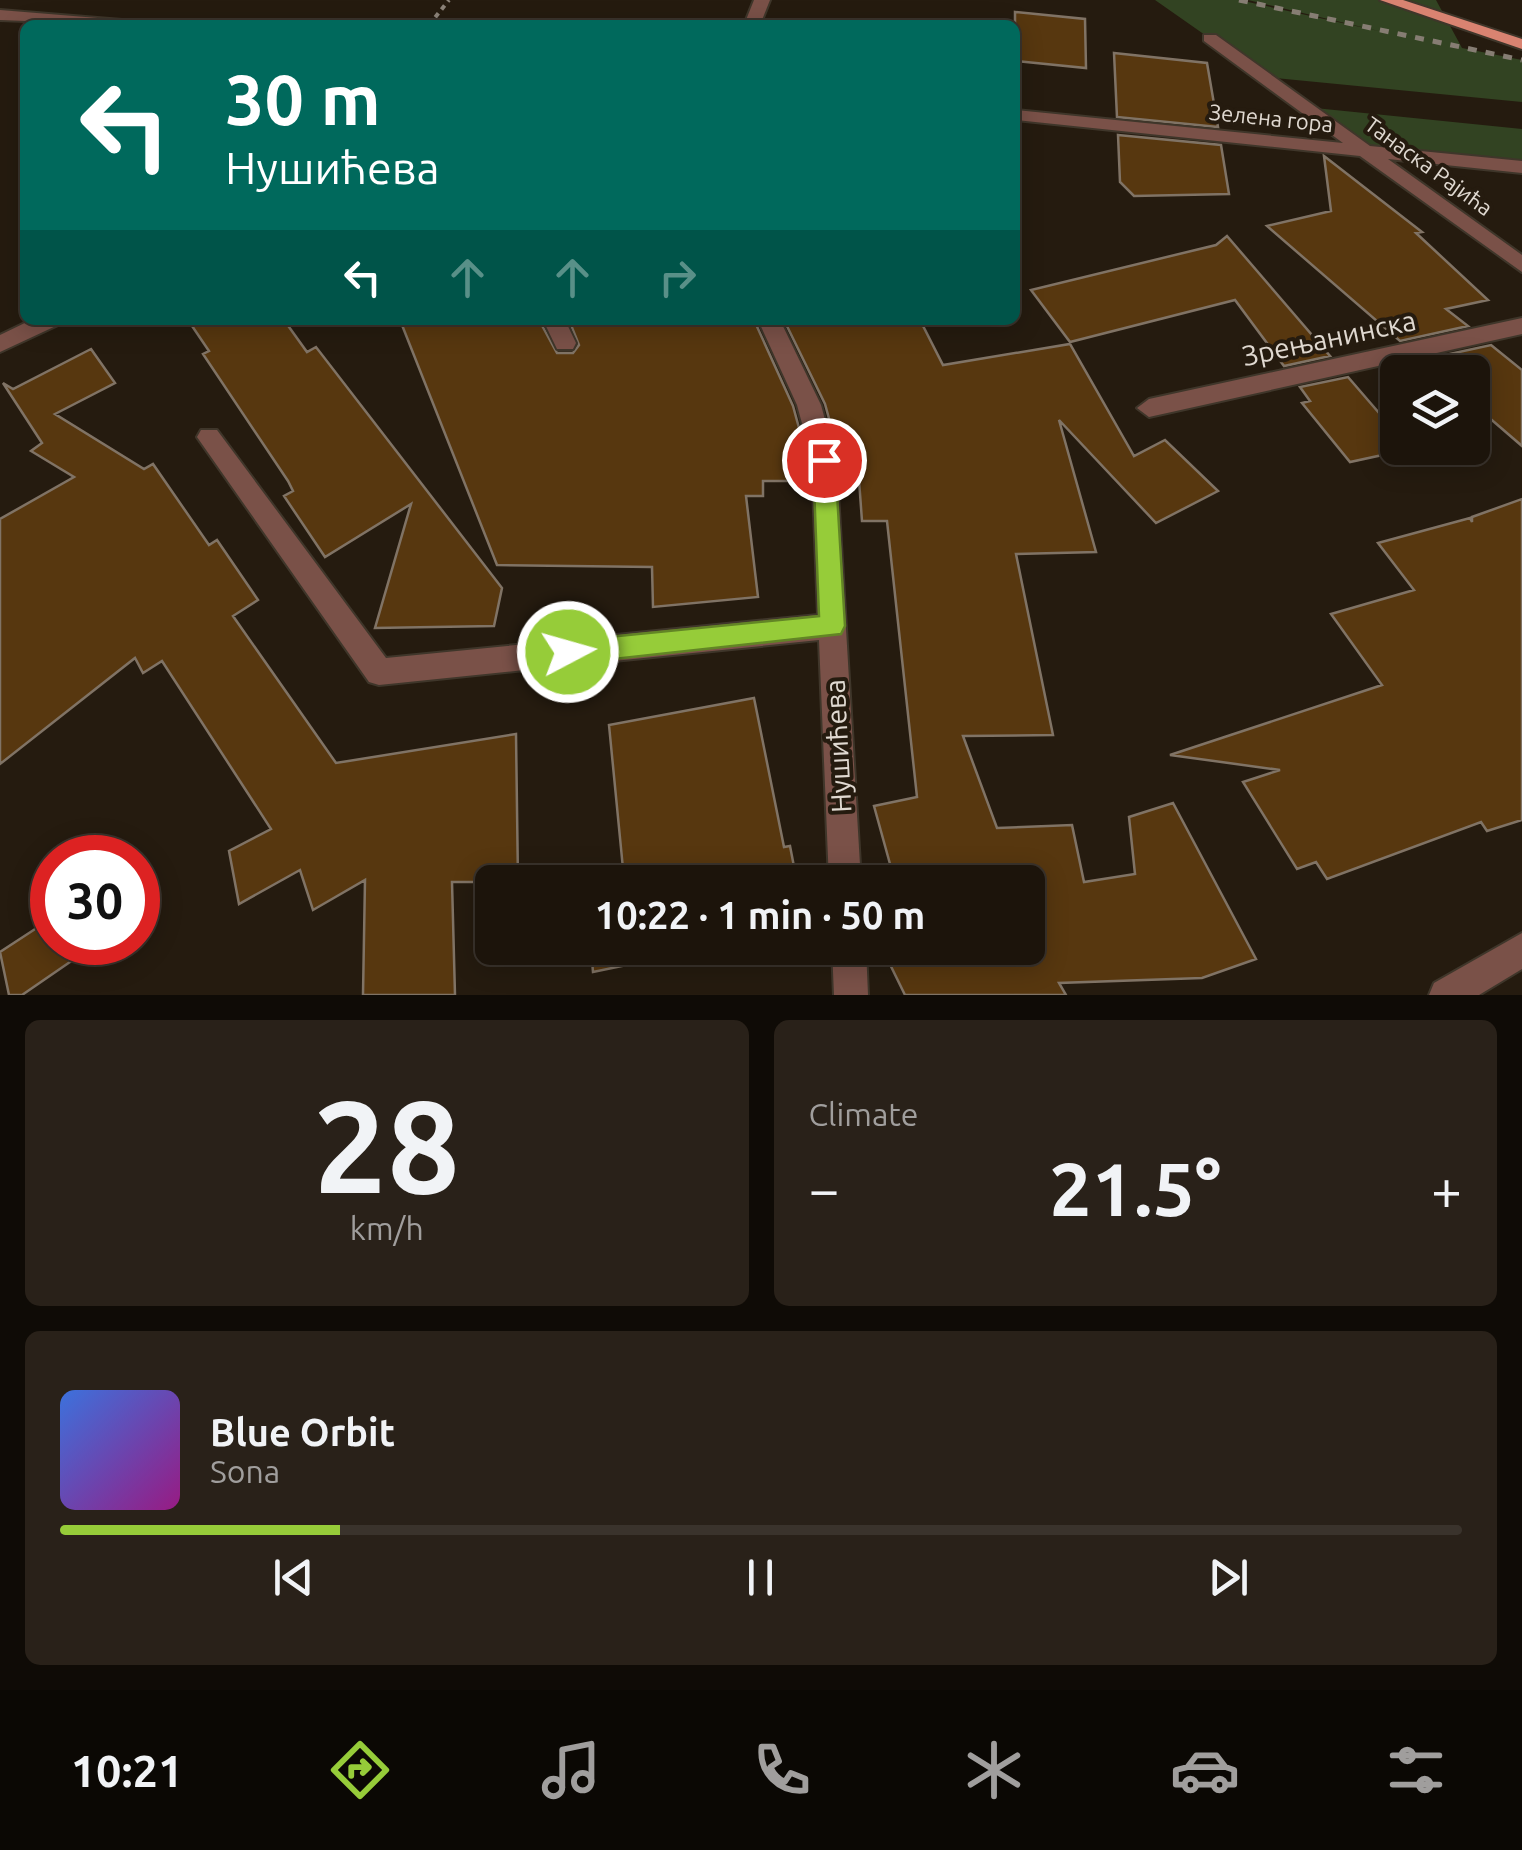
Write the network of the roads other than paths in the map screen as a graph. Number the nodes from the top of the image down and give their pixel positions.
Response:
1 (94, 0) edge
2 (1388, 0) edge
3 (0, 14) edge
4 (63, 20) edge
5 (75, 20) edge
6 (1210, 38) dead end
7 (1522, 44) edge
8 (1020, 116) edge
9 (1365, 150) junction
10 (1522, 167) edge
11 (1522, 265) edge
12 (40, 325) edge
13 (556, 325) edge
14 (771, 325) edge
15 (1522, 326) edge
16 (565, 343) dead end
17 (0, 344) edge
18 (1150, 408) dead end
19 (209, 437) dead end
20 (832, 626) junction
21 (844, 865) edge
22 (1522, 950) edge
23 (849, 965) edge
24 (851, 995) edge
25 (1446, 995) edge

1 - 5 street
2 - 7 main road
3 - 4 street
6 - 9 street, Танаска Рајића
8 - 9 street, Зелена гора
9 - 10 street, Зелена гора
9 - 11 street, Танаска Рајића
12 - 17 street
13 - 16 street
14 - 20 street, Нушићева
15 - 18 street, Зрењанинска
19 - 20 street
20 - 21 street, Нушићева
22 - 25 street
23 - 24 street

